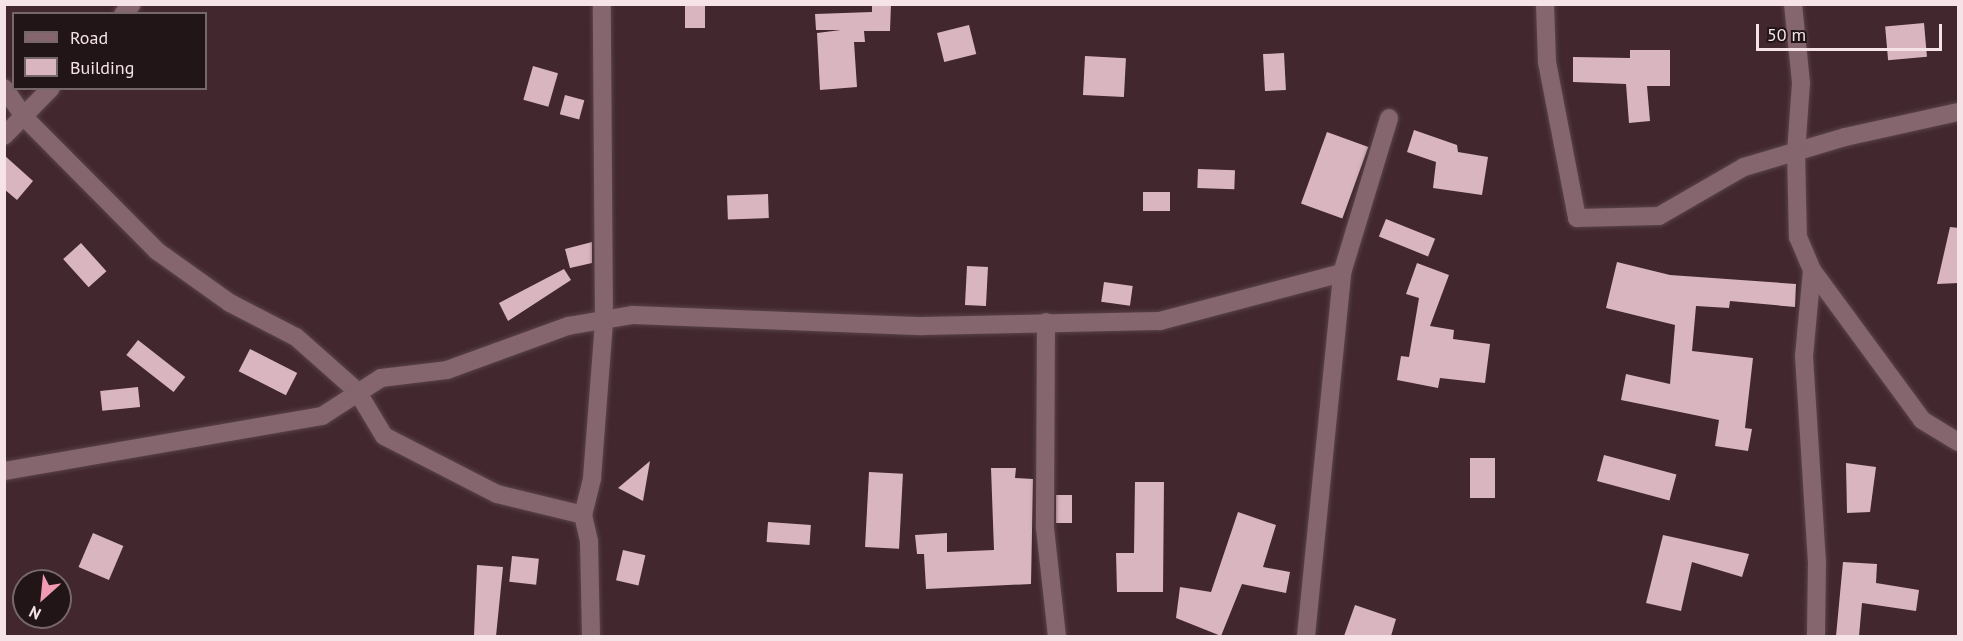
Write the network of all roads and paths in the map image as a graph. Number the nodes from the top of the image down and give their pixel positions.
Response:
1 (602, 4) edge
2 (1545, 4) edge
3 (1793, 4) edge
4 (4, 88) edge
5 (49, 90) edge
6 (1959, 112) edge
7 (24, 117) junction
8 (1389, 118) dead end
9 (4, 136) edge
10 (1796, 152) junction
11 (1812, 270) junction
12 (1342, 273) junction
13 (1046, 322) junction
14 (604, 323) junction
15 (357, 390) junction
16 (1959, 442) edge
17 (4, 471) edge
18 (583, 515) junction
19 (591, 636) edge
20 (1058, 636) edge
21 (1306, 636) edge
22 (1816, 636) edge

1 - 14 street
2 - 10 street
3 - 10 street
4 - 7 street
5 - 7 street
6 - 10 street
7 - 9 street
7 - 15 street
8 - 12 street
10 - 11 street
11 - 16 street
11 - 22 street
12 - 13 street
12 - 21 street
13 - 14 street
13 - 20 street
14 - 15 street
14 - 18 street
15 - 17 street
15 - 18 street
18 - 19 street

